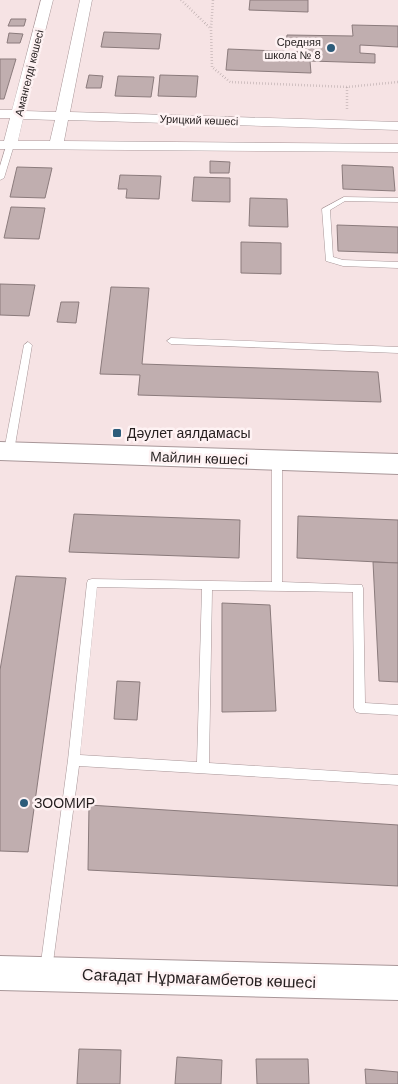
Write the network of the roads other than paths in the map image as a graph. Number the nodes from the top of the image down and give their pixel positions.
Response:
1 (47, 0) edge
2 (86, 0) edge
3 (0, 114) edge
4 (19, 115) junction
5 (61, 116) junction
6 (398, 126) edge
7 (5, 145) edge
8 (56, 146) junction
9 (398, 148) edge
10 (0, 178) edge
11 (398, 200) edge
12 (398, 264) edge
13 (171, 341) dead end
14 (28, 345) dead end
15 (398, 350) edge
16 (4, 451) edge
17 (277, 460) junction
18 (398, 464) edge
19 (207, 585) junction
20 (277, 586) junction
21 (398, 710) edge
22 (74, 760) junction
23 (203, 768) junction
24 (398, 780) edge
25 (0, 973) edge
26 (46, 974) junction
27 (398, 983) edge

1 - 4 street, Амангелді көшесі
2 - 5 street
3 - 4 street, Урицкий көшесі
4 - 5 street, Урицкий көшесі
4 - 7 street, Амангелді көшесі
5 - 6 street, Урицкий көшесі
5 - 8 street
7 - 8 street, Урицкий көшесі
7 - 10 lane
8 - 9 street, Урицкий көшесі
11 - 12 lane
13 - 15 lane
14 - 16 lane
16 - 17 main road, Майлин көшесі
17 - 18 main road, Майлин көшесі
17 - 20 lane
19 - 20 lane
19 - 22 lane
19 - 23 lane
20 - 21 lane
22 - 23 lane
22 - 26 lane
23 - 24 lane
25 - 26 main road, Сағадат Нұрмағамбетов көшесі
26 - 27 main road, Сағадат Нұрмағамбетов көшесі

